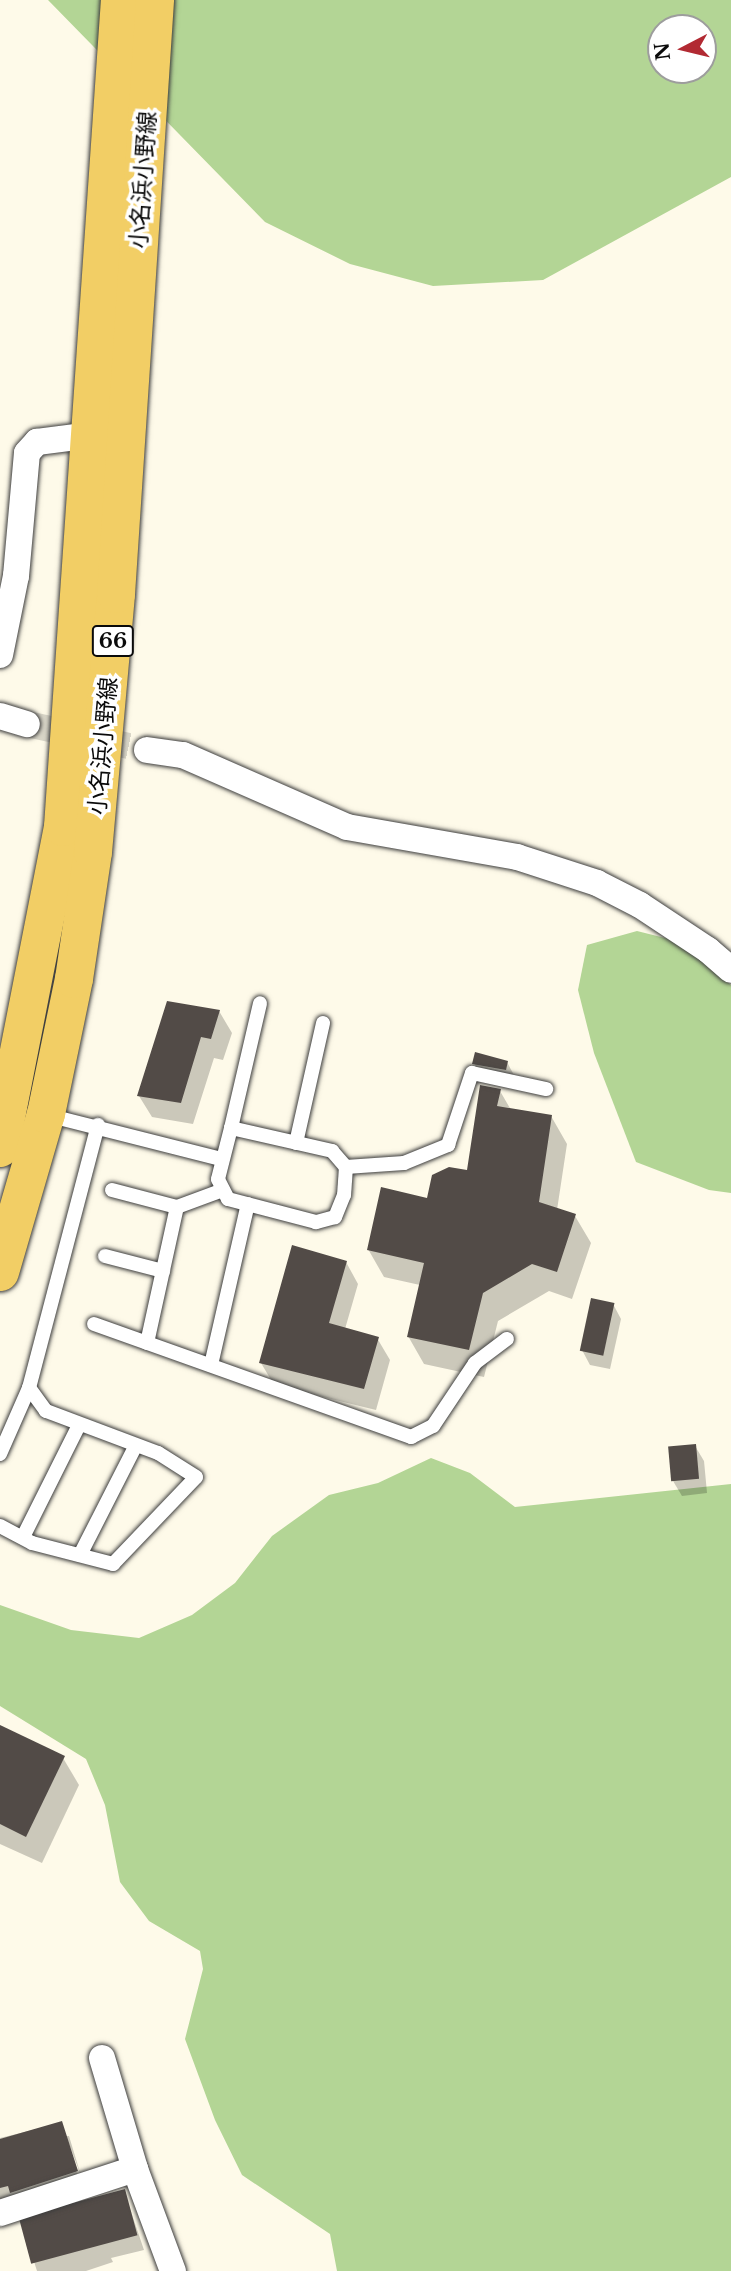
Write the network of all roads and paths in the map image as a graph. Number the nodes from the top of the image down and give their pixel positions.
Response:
1 (120, 0) edge
2 (155, 0) edge
3 (92, 435) junction
4 (0, 655) edge
5 (0, 716) edge
6 (27, 724) tunnel mouth
7 (147, 750) tunnel mouth
8 (731, 971) edge
9 (260, 1003) dead end
10 (323, 1024) dead end
11 (546, 1089) dead end
12 (29, 1110) junction
13 (99, 1125) junction
14 (231, 1128) junction
15 (296, 1143) junction
16 (0, 1148) edge
17 (221, 1160) junction
18 (346, 1167) junction
19 (112, 1190) dead end
20 (223, 1190) junction
21 (248, 1204) junction
22 (177, 1207) junction
23 (105, 1256) dead end
24 (163, 1271) junction
25 (0, 1272) edge
26 (94, 1324) dead end
27 (507, 1339) dead end
28 (147, 1343) junction
29 (211, 1365) junction
30 (29, 1388) junction
31 (79, 1425) junction
32 (136, 1445) junction
33 (0, 1454) edge
34 (0, 1526) edge
35 (23, 1537) junction
36 (80, 1555) junction
37 (102, 2058) dead end
38 (135, 2169) junction
39 (0, 2213) edge
40 (173, 2271) edge

1 - 3 main road, 小名浜小野線 / 66
2 - 12 main road, 小名浜小野線 / 66
3 - 4 street
3 - 12 main road, 小名浜小野線 / 66
5 - 6 street
7 - 8 street
9 - 14 lane
10 - 15 lane
11 - 18 lane
12 - 13 lane
12 - 16 main road, 小名浜小野線 / 66
12 - 25 main road, 小名浜小野線 / 66
13 - 17 lane
13 - 30 lane
14 - 15 lane
14 - 17 lane
15 - 18 lane
17 - 20 lane
18 - 21 lane
19 - 22 lane
20 - 21 lane
20 - 22 lane
21 - 29 lane
22 - 24 lane
23 - 24 lane
24 - 28 lane
26 - 28 lane
27 - 29 lane
28 - 29 lane
30 - 31 lane
30 - 33 lane
31 - 32 lane
31 - 35 lane
32 - 36 lane
32 - 36 lane
34 - 35 lane
35 - 36 lane
37 - 38 street
38 - 39 street
38 - 40 street

